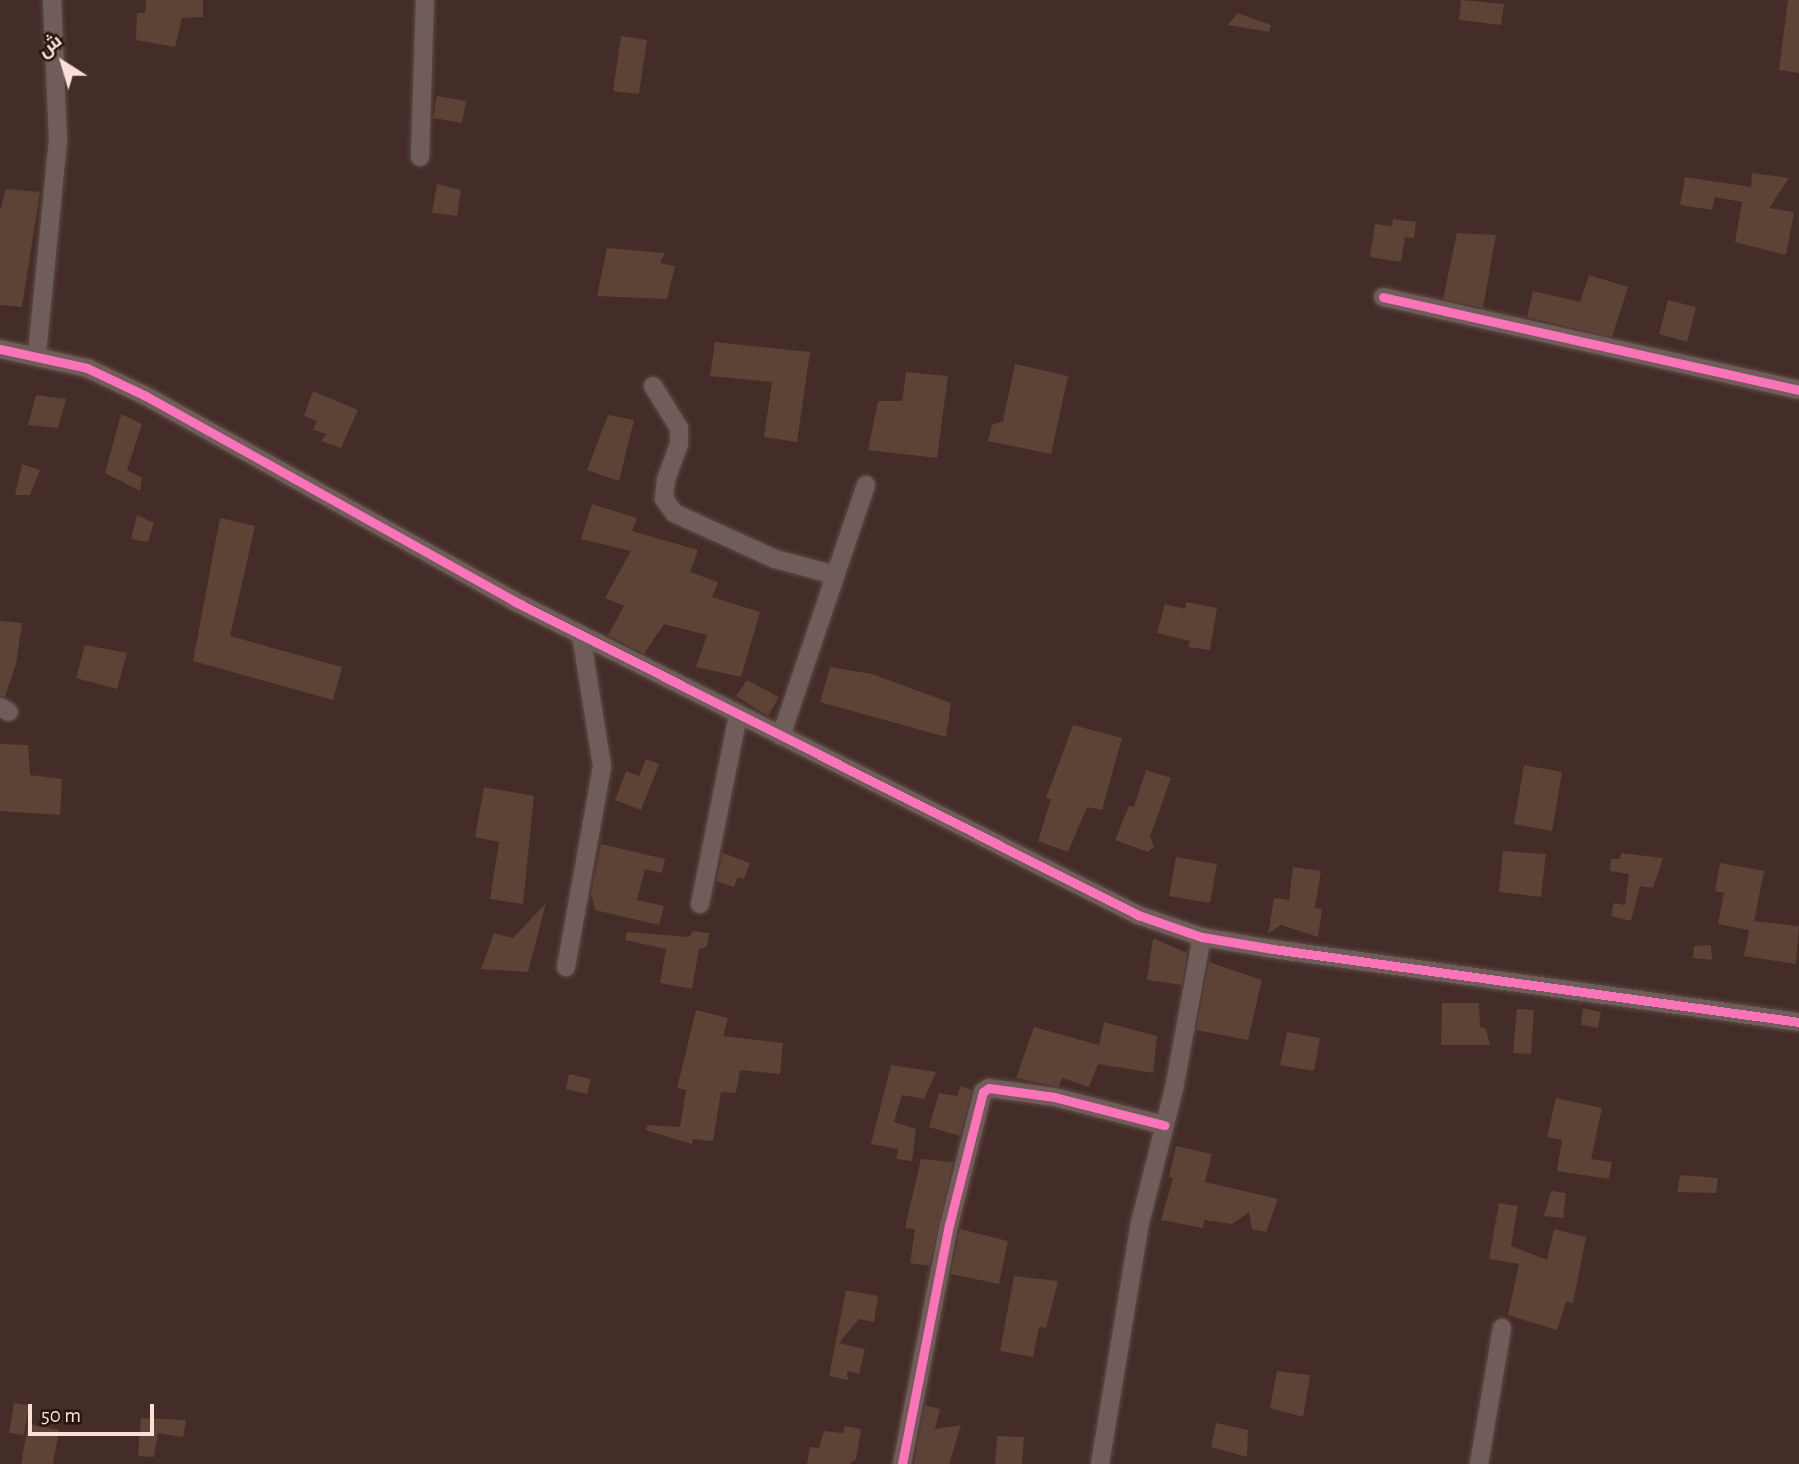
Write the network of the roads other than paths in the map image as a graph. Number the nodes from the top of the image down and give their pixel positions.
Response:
1 (52, 0) edge
2 (425, 0) edge
3 (420, 156) dead end
4 (1383, 297) dead end
5 (0, 349) edge
6 (37, 354) junction
7 (653, 386) dead end
8 (1799, 390) edge
9 (866, 485) dead end
10 (835, 575) junction
11 (582, 635) junction
12 (738, 715) junction
13 (781, 736) junction
14 (700, 904) dead end
15 (1202, 937) junction
16 (566, 967) dead end
17 (1799, 1022) edge
18 (1164, 1125) junction
19 (1502, 1328) dead end
20 (902, 1464) edge
21 (1100, 1464) edge
22 (1479, 1464) edge

1 - 6 street
2 - 3 street
4 - 8 street
5 - 6 street
6 - 11 street
7 - 10 street
9 - 10 street
10 - 13 street
11 - 12 street
11 - 16 street
12 - 13 street
12 - 14 street
13 - 15 street
15 - 17 street
15 - 18 street
18 - 20 street
18 - 21 street
19 - 22 street

